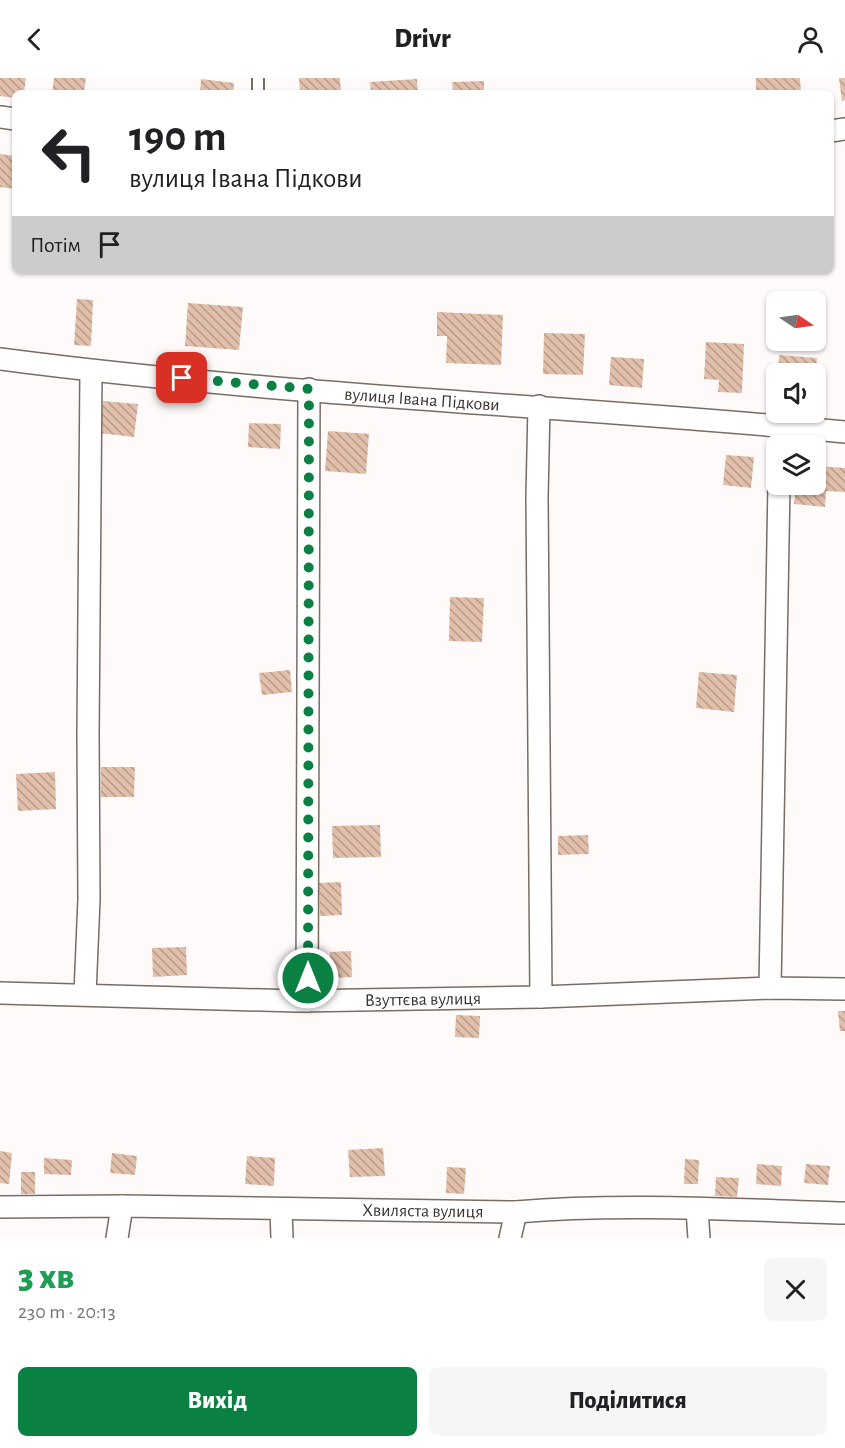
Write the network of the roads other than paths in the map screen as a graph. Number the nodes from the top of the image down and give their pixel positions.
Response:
1 (0, 359) edge
2 (91, 371) junction
3 (309, 389) junction
4 (539, 406) junction
5 (845, 432) edge
6 (774, 435) edge
7 (798, 435) edge
8 (779, 495) edge
9 (770, 988) junction
10 (845, 989) edge
11 (0, 993) edge
12 (85, 994) junction
13 (541, 997) junction
14 (307, 1001) junction
15 (122, 1206) junction
16 (0, 1208) edge
17 (280, 1209) junction
18 (697, 1209) junction
19 (516, 1212) junction
20 (845, 1213) edge
21 (117, 1238) edge
22 (282, 1238) edge
23 (510, 1238) edge
24 (699, 1238) edge

1 - 2 street, вулиця Івана Підкови
2 - 3 street, вулиця Івана Підкови
2 - 12 street
3 - 4 street, вулиця Івана Підкови
3 - 14 street
4 - 6 street, вулиця Івана Підкови
4 - 13 street
5 - 7 street, вулиця Івана Підкови
8 - 9 street
9 - 10 street, Взуттєва вулиця
9 - 13 street, Взуттєва вулиця
11 - 12 street, Взуттєва вулиця
12 - 14 street, Взуттєва вулиця
13 - 14 street, Взуттєва вулиця
15 - 16 street, Хвиляста вулиця
15 - 17 street, Хвиляста вулиця
15 - 21 street
17 - 19 street, Хвиляста вулиця
17 - 22 street
18 - 19 street, Хвиляста вулиця
18 - 20 street, Хвиляста вулиця
18 - 24 street
19 - 23 street

